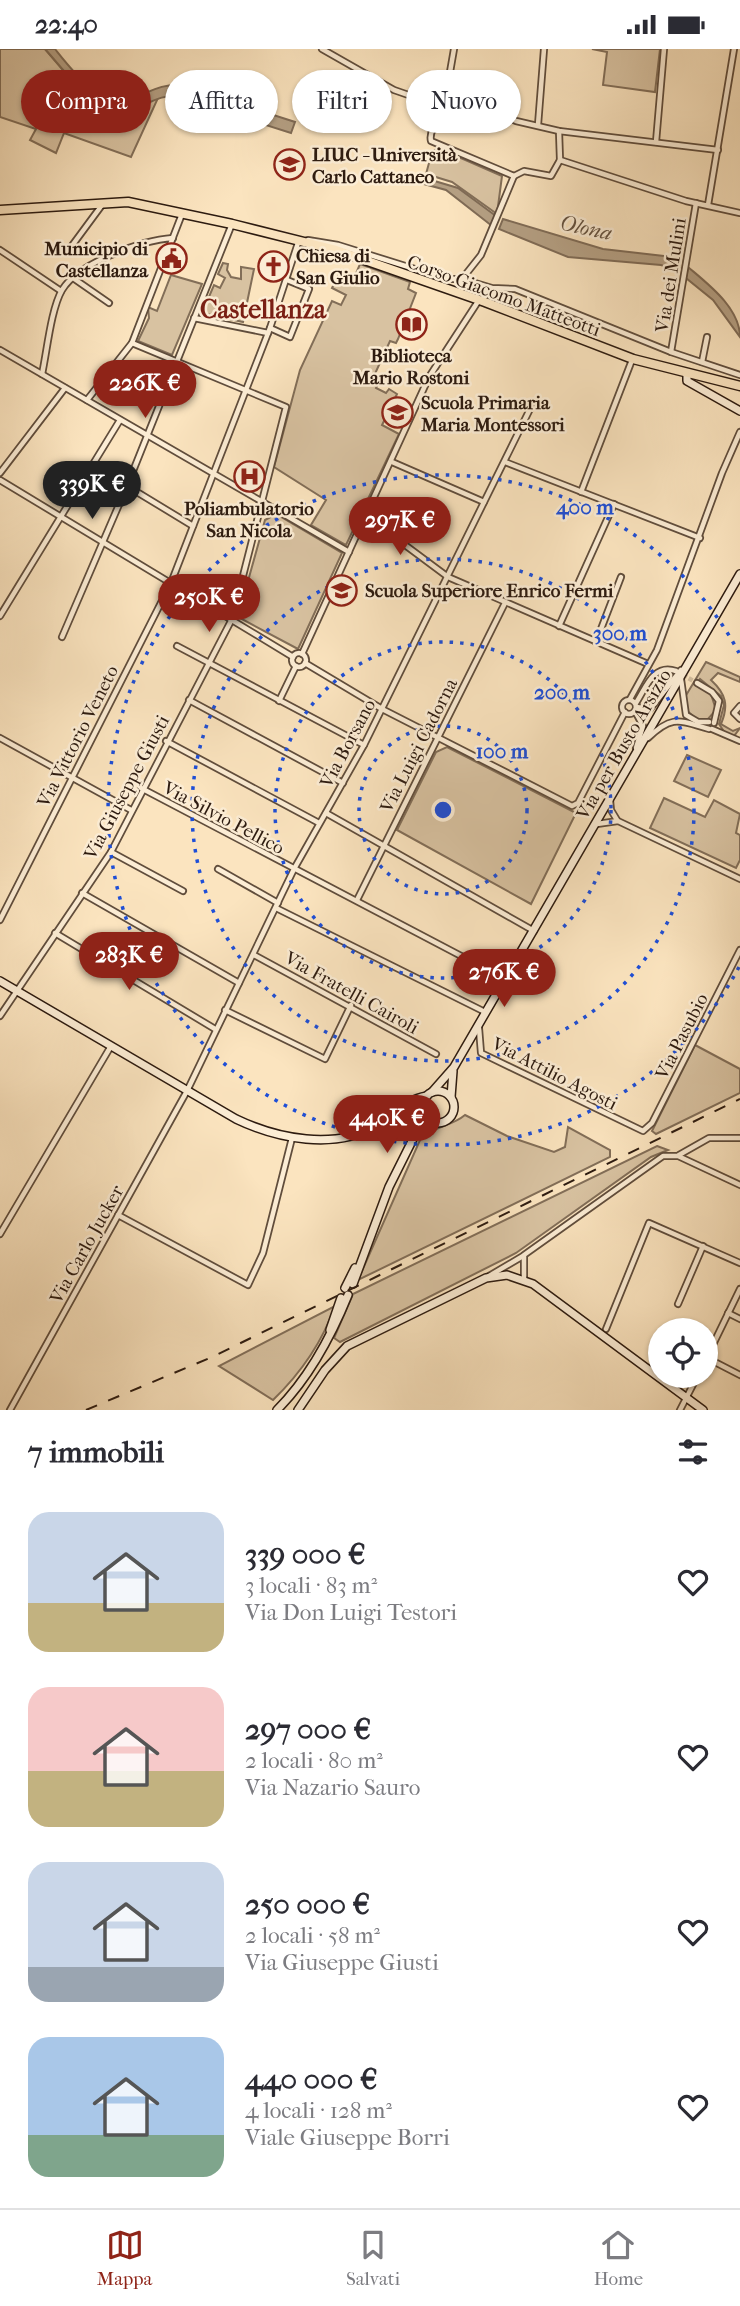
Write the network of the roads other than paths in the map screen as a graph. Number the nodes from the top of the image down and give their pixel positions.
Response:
1 (325, 49) edge
2 (454, 49) edge
3 (544, 49) edge
4 (664, 49) edge
5 (734, 49) edge
6 (450, 70) edge
7 (406, 93) edge
8 (521, 122) edge
9 (538, 125) junction
10 (559, 131) junction
11 (431, 133) edge
12 (656, 142) junction
13 (718, 150) junction
14 (561, 160) junction
15 (514, 176) junction
16 (105, 202) junction
17 (696, 203) junction
18 (708, 205) junction
19 (0, 209) edge
20 (182, 213) junction
21 (740, 213) edge
22 (232, 224) junction
23 (173, 238) junction
24 (298, 240) junction
25 (72, 247) dead end
26 (0, 250) edge
27 (336, 250) junction
28 (354, 250) junction
29 (73, 278) junction
30 (462, 279) junction
31 (287, 280) junction
32 (61, 291) junction
33 (479, 300) junction
34 (109, 303) dead end
35 (194, 318) junction
36 (269, 331) junction
37 (707, 337) dead end
38 (132, 343) junction
39 (0, 350) edge
40 (671, 352) junction
41 (633, 359) junction
42 (178, 361) junction
43 (702, 362) junction
44 (42, 374) junction
45 (687, 375) junction
46 (740, 375) edge
47 (740, 386) edge
48 (65, 388) junction
49 (246, 389) junction
50 (87, 400) junction
51 (531, 407) dead end
52 (740, 411) edge
53 (120, 420) junction
54 (740, 432) edge
55 (147, 436) junction
56 (392, 462) junction
57 (505, 462) junction
58 (213, 472) junction
59 (0, 473) edge
60 (0, 480) edge
61 (127, 486) junction
62 (581, 492) junction
63 (264, 501) junction
64 (484, 502) junction
65 (614, 504) junction
66 (366, 516) junction
67 (60, 517) junction
68 (193, 526) junction
69 (700, 538) junction
70 (103, 541) junction
71 (349, 552) junction
72 (740, 574) edge
73 (448, 577) junction
74 (621, 577) dead end
75 (171, 583) junction
76 (505, 603) junction
77 (0, 616) edge
78 (232, 619) junction
79 (559, 626) junction
80 (62, 637) dead end
81 (596, 642) junction
82 (177, 646) dead end
83 (302, 654) junction
84 (692, 656) junction
85 (293, 657) junction
86 (305, 663) junction
87 (209, 664) junction
88 (648, 664) junction
89 (296, 666) junction
90 (678, 675) junction
91 (697, 683) tunnel mouth
92 (630, 699) junction
93 (189, 700) junction
94 (279, 701) junction
95 (740, 706) edge
96 (636, 707) junction
97 (382, 709) junction
98 (625, 712) junction
99 (740, 719) edge
100 (712, 725) junction
101 (438, 737) junction
102 (0, 739) edge
103 (166, 741) junction
104 (740, 741) edge
105 (364, 745) junction
106 (640, 746) junction
107 (628, 768) junction
108 (71, 777) junction
109 (343, 783) junction
110 (141, 788) junction
111 (610, 799) junction
112 (131, 810) junction
113 (326, 813) junction
114 (618, 821) junction
115 (320, 824) junction
116 (594, 825) junction
117 (384, 844) junction
118 (111, 852) junction
119 (218, 869) dead end
120 (294, 869) junction
121 (740, 879) edge
122 (183, 891) dead end
123 (82, 893) junction
124 (357, 901) junction
125 (277, 906) junction
126 (0, 920) edge
127 (534, 931) junction
128 (55, 933) junction
129 (740, 950) edge
130 (254, 955) junction
131 (506, 979) junction
132 (0, 981) edge
133 (239, 983) junction
134 (17, 992) junction
135 (351, 1005) junction
136 (225, 1010) junction
137 (486, 1013) junction
138 (0, 1016) edge
139 (479, 1024) junction
140 (215, 1029) junction
141 (111, 1046) junction
142 (436, 1054) dead end
143 (454, 1067) junction
144 (187, 1091) junction
145 (429, 1094) junction
146 (451, 1098) junction
147 (404, 1103) junction
148 (423, 1111) junction
149 (433, 1122) junction
150 (643, 1131) joint
151 (414, 1137) junction
152 (740, 1137) edge
153 (292, 1138) junction
154 (678, 1156) junction
155 (740, 1185) edge
156 (118, 1215) junction
157 (0, 1234) edge
158 (703, 1246) junction
159 (524, 1255) junction
160 (740, 1262) edge
161 (486, 1278) junction
162 (524, 1280) junction
163 (740, 1289) edge
164 (678, 1304) dead end
165 (728, 1313) junction
166 (740, 1319) edge
167 (606, 1329) dead end
168 (718, 1334) edge
169 (718, 1365) edge
170 (740, 1375) edge
171 (692, 1388) edge
172 (686, 1399) junction
173 (10, 1410) edge
174 (277, 1410) edge
175 (298, 1410) edge
176 (680, 1410) edge
177 (703, 1410) edge

1 - 7 street
2 - 6 street
3 - 9 street
4 - 12 street
5 - 13 street
8 - 9 street
9 - 10 street
10 - 12 street
10 - 14 street
11 - 15 street
12 - 13 street
13 - 18 street
14 - 15 street
14 - 17 street
15 - 30 street
16 - 19 main road, Corso Giacomo Matteotti
16 - 20 main road, Corso Giacomo Matteotti
16 - 25 street
17 - 18 street
17 - 40 street, Via dei Mulini
18 - 21 street
20 - 22 main road, Corso Giacomo Matteotti
20 - 23 street
22 - 24 main road, Corso Giacomo Matteotti
22 - 35 street
23 - 29 street
23 - 38 street
24 - 27 main road, Corso Giacomo Matteotti
24 - 28 street
24 - 31 street, Via Vittorio Veneto
26 - 32 street
27 - 28 street
27 - 33 main road, Corso Giacomo Matteotti
28 - 30 street
29 - 32 street
29 - 34 street
30 - 40 street
31 - 36 street, Via Vittorio Veneto
31 - 36 street
32 - 44 street
33 - 41 main road, Corso Giacomo Matteotti
33 - 56 street
35 - 36 street
35 - 42 street
36 - 49 street, Via Vittorio Veneto
37 - 43 street
38 - 42 street
38 - 50 street
39 - 44 street
40 - 43 street
41 - 45 main road, Corso Giacomo Matteotti
41 - 62 street
42 - 49 street
42 - 55 street
43 - 46 street
44 - 48 street
45 - 47 main road, Corso Giacomo Matteotti
45 - 52 main road
48 - 50 street
48 - 59 street
49 - 58 street, Via Vittorio Veneto
49 - 63 street, Via Giuseppe Giusti
50 - 53 street
51 - 57 street, Via Borsano
53 - 55 street
53 - 67 street
54 - 69 street
55 - 58 street
55 - 61 street
56 - 64 street
56 - 66 street
57 - 62 street
57 - 64 street, Via Borsano
58 - 63 street
58 - 68 street, Via Vittorio Veneto
60 - 67 street
61 - 68 street
61 - 70 street
62 - 65 street
63 - 71 street
63 - 78 street, Via Giuseppe Giusti
64 - 73 street, Via Borsano
65 - 69 street
65 - 79 street
66 - 71 street
66 - 73 street
67 - 70 street
67 - 77 street
68 - 75 street, Via Vittorio Veneto
69 - 88 street
70 - 75 street
70 - 80 street
71 - 83 street
72 - 84 main road, Via per Busto Arsizio
73 - 76 street
73 - 97 street, Via Borsano
74 - 81 street
75 - 78 street
75 - 108 street, Via Vittorio Veneto
76 - 79 street
76 - 101 street, Via Luigi Cadorna
78 - 85 street
78 - 87 street, Via Giuseppe Giusti
79 - 81 street
81 - 88 street
82 - 87 street
83 - 85 street
83 - 86 street
84 - 90 main road, Via per Busto Arsizio
84 - 96 street
85 - 89 street
86 - 89 street
86 - 97 street
87 - 93 street, Via Giuseppe Giusti
87 - 94 street
88 - 92 street
89 - 94 street
90 - 96 street
90 - 100 street
90 - 106 main road, Via per Busto Arsizio
91 - 100 street
92 - 96 street
92 - 98 street
93 - 103 street, Via Giuseppe Giusti
93 - 109 street
94 - 105 street
95 - 99 street
96 - 98 street
96 - 107 street
97 - 101 street
97 - 105 street, Via Borsano
98 - 101 street
100 - 104 street
100 - 106 street
101 - 117 street, Via Luigi Cadorna
102 - 108 street
103 - 110 street, Via Giuseppe Giusti
103 - 115 street
105 - 109 street, Via Borsano
106 - 107 main road, Via per Busto Arsizio
107 - 111 main road, Via per Busto Arsizio
108 - 112 street
108 - 126 street, Via Vittorio Veneto
109 - 113 street, Via Borsano
110 - 112 street, Via Giuseppe Giusti
110 - 120 street, Via Silvio Pellico
111 - 114 street
111 - 116 main road, Via per Busto Arsizio
112 - 118 street, Via Giuseppe Giusti
113 - 115 street, Via Borsano
113 - 117 street
114 - 116 street
114 - 121 street
115 - 120 street, Via Borsano
116 - 127 main road, Via per Busto Arsizio
117 - 124 street, Via Luigi Cadorna
117 - 127 street
118 - 122 street
118 - 123 street, Via Giuseppe Giusti
119 - 125 street
120 - 124 street, Via Silvio Pellico
120 - 125 street, Via Borsano
123 - 128 street, Via Giuseppe Giusti
123 - 133 street
124 - 131 street, Via Silvio Pellico
125 - 130 street, Via Borsano
125 - 137 street
127 - 131 main road, Via per Busto Arsizio
128 - 134 street, Via Giuseppe Giusti
128 - 140 street
129 - 150 street, Via Pasubio
130 - 133 street, Via Borsano
130 - 135 street, Via Fratelli Cairoli
131 - 137 main road, Via per Busto Arsizio
132 - 134 main road
133 - 136 street, Via Borsano
134 - 138 street, Via Giuseppe Giusti
134 - 141 main road
135 - 136 street
135 - 142 street, Via Fratelli Cairoli
136 - 140 street, Via Borsano
137 - 139 main road, Via per Busto Arsizio
139 - 143 main road, Via per Busto Arsizio
139 - 150 street, Via Attilio Agosti
140 - 144 street, Via Borsano
141 - 144 main road
141 - 157 street
143 - 145 main road
143 - 146 main road
144 - 153 main road
144 - 156 street, Via Carlo Jucker
145 - 146 main road
145 - 147 main road
145 - 148 main road
146 - 149 main road
147 - 148 main road
147 - 153 main road
148 - 149 main road
148 - 151 main road
149 - 151 main road
151 - 174 main road
152 - 154 street
153 - 156 street
154 - 155 street
154 - 159 street
156 - 173 street, Via Carlo Jucker
158 - 160 street
158 - 164 street
158 - 167 street
159 - 161 street
159 - 162 street
161 - 162 main road
161 - 175 main road
162 - 172 main road
163 - 165 street
165 - 166 street
165 - 168 street
169 - 170 street
171 - 172 street
172 - 176 street
172 - 177 main road

